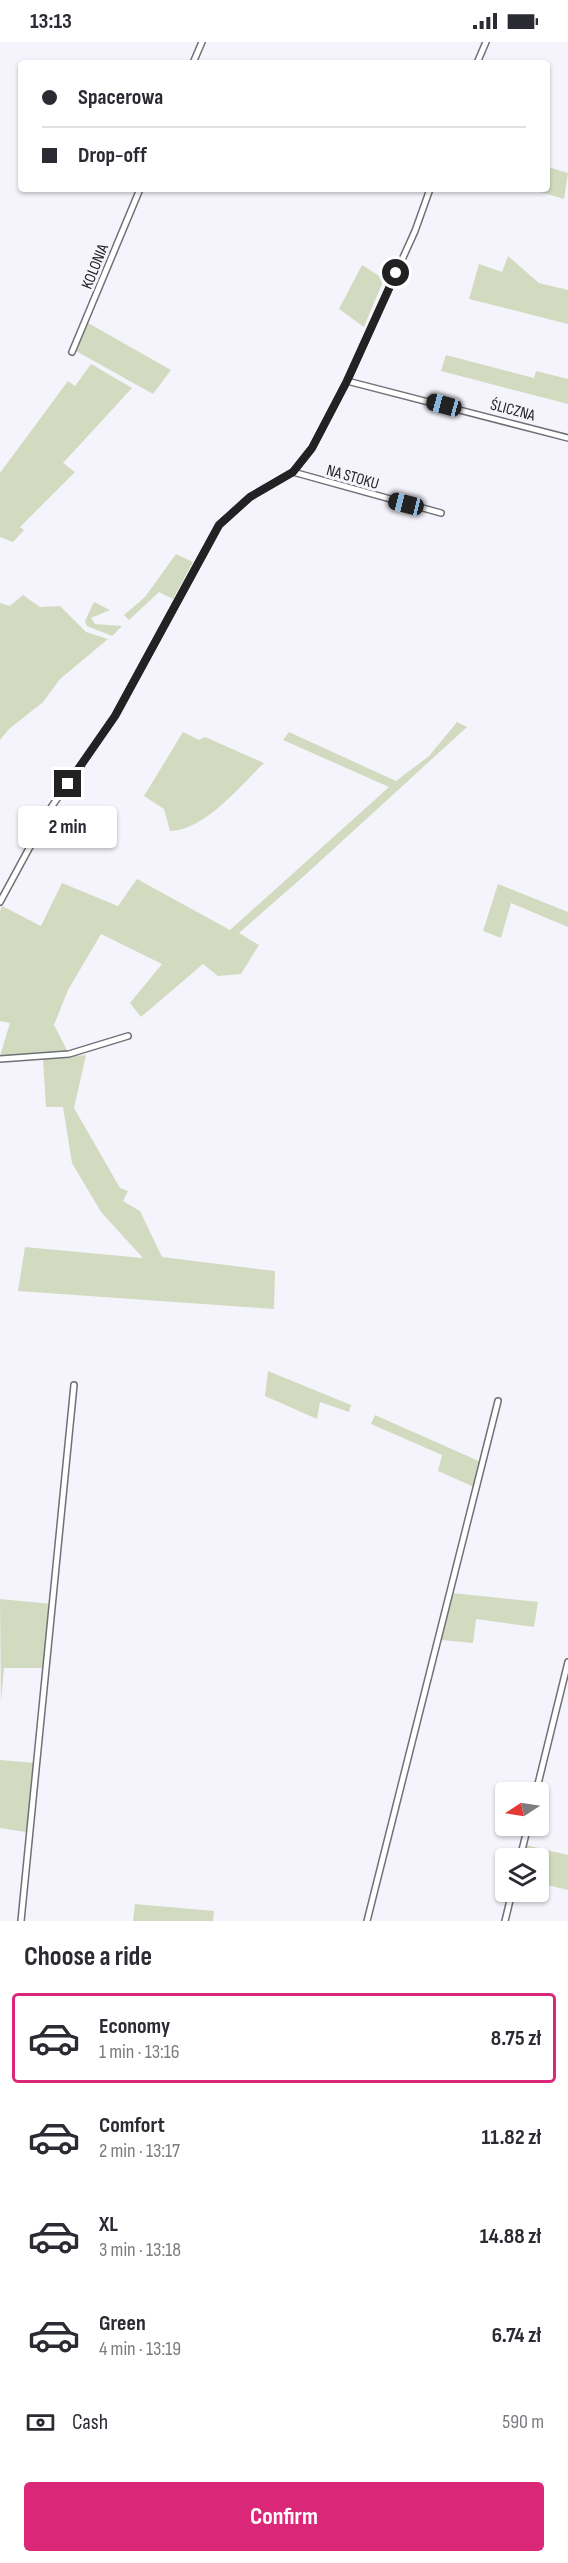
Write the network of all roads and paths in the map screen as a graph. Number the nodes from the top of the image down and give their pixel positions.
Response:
1 (202, 42) edge
2 (486, 42) edge
3 (194, 60) edge
4 (478, 60) edge
5 (139, 192) edge
6 (429, 192) edge
7 (72, 352) dead end
8 (347, 381) junction
9 (568, 438) edge
10 (293, 472) junction
11 (441, 513) dead end
12 (0, 902) edge
13 (128, 1036) dead end
14 (0, 1059) edge
15 (74, 1385) dead end
16 (498, 1401) dead end
17 (568, 1662) edge
18 (538, 1782) edge
19 (510, 1902) edge
20 (21, 1921) edge
21 (367, 1921) edge
22 (505, 1921) edge

1 - 3 street
2 - 4 street
5 - 7 street, KOLONIA
6 - 8 street
8 - 9 street, ŚLICZNA
8 - 10 street
10 - 11 street, NA STOKU
10 - 12 street
13 - 14 street
15 - 20 street
16 - 21 street
17 - 18 street
19 - 22 street

